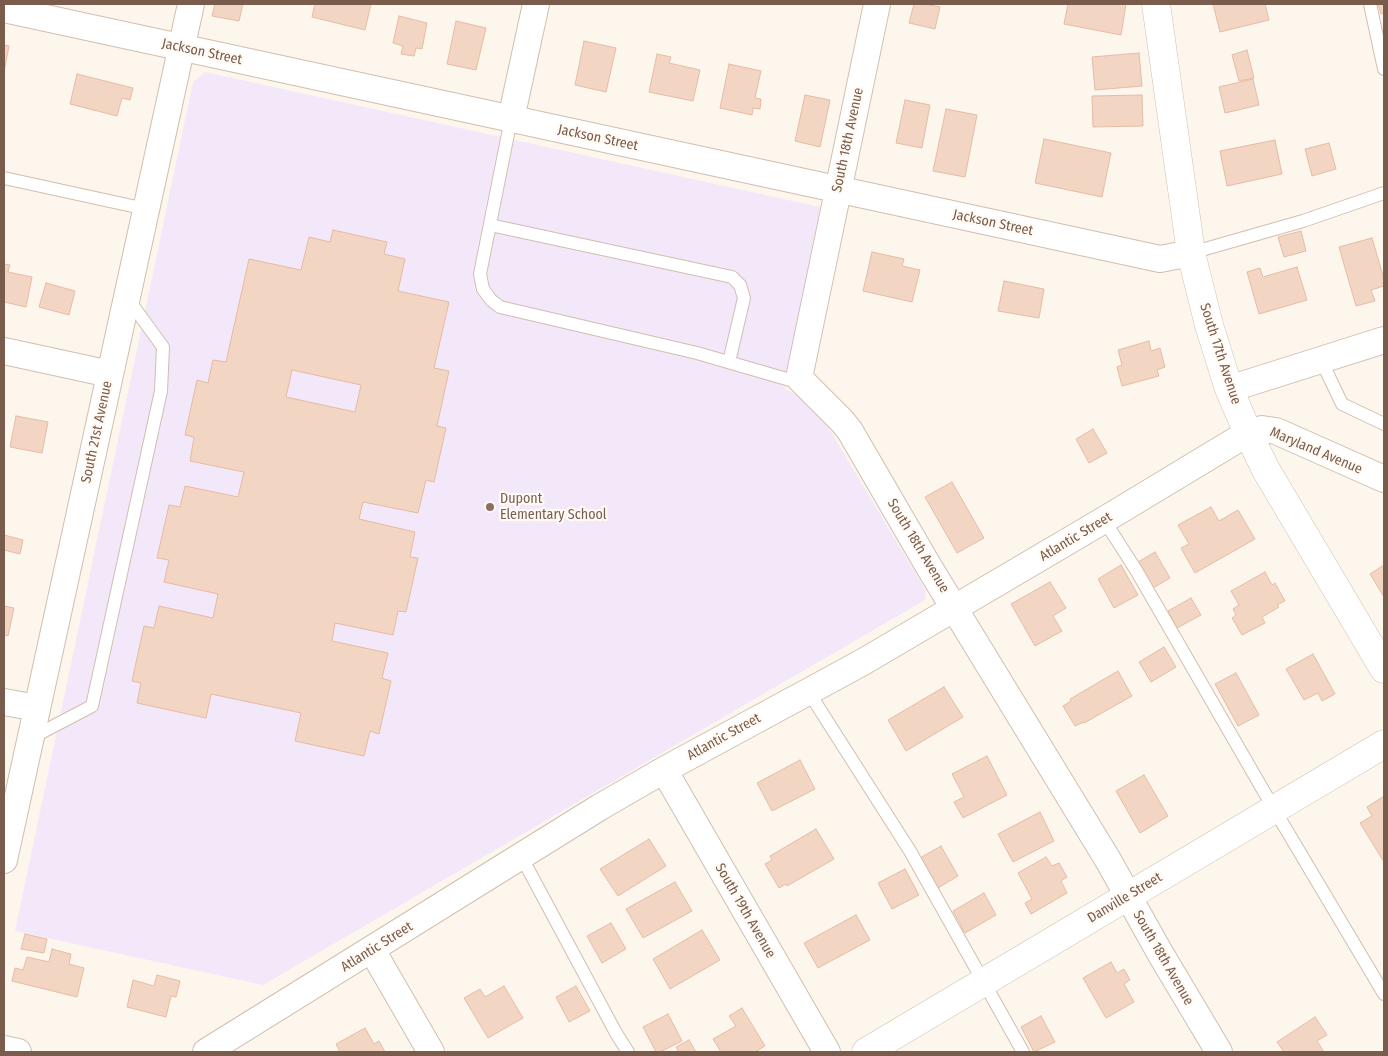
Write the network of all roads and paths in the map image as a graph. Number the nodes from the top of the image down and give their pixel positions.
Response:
1 (191, 4) edge
2 (536, 4) edge
3 (877, 4) edge
4 (1156, 4) edge
5 (1370, 4) edge
6 (4, 9) edge
7 (181, 48) junction
8 (1384, 69) edge
9 (511, 119) junction
10 (4, 178) edge
11 (837, 189) junction
12 (1384, 193) edge
13 (146, 209) junction
14 (490, 225) junction
15 (1191, 253) junction
16 (127, 297) junction
17 (1384, 340) edge
18 (4, 351) edge
19 (1321, 360) junction
20 (729, 362) junction
21 (110, 374) junction
22 (798, 378) junction
23 (1230, 389) junction
24 (1384, 424) edge
25 (1248, 433) junction
26 (1384, 479) edge
27 (1104, 520) junction
28 (956, 608) junction
29 (1384, 669) edge
30 (808, 691) junction
31 (4, 702) edge
32 (37, 708) junction
33 (30, 738) junction
34 (1384, 744) edge
35 (664, 770) junction
36 (1274, 810) junction
37 (521, 856) junction
38 (4, 860) edge
39 (1128, 896) junction
40 (372, 950) junction
41 (983, 983) junction
42 (1384, 994) edge
43 (4, 1049) edge
44 (18, 1052) edge
45 (206, 1052) edge
46 (431, 1052) edge
47 (628, 1052) edge
48 (827, 1052) edge
49 (866, 1052) edge
50 (1023, 1052) edge
51 (1218, 1052) edge

1 - 7 street, South 21st Avenue
2 - 9 street
3 - 11 street, South 18th Avenue
4 - 15 street, South 17th Avenue
5 - 8 lane
6 - 7 street, Jackson Street
7 - 9 street, Jackson Street
7 - 13 street, South 21st Avenue
9 - 11 street, Jackson Street
9 - 14 lane
10 - 13 lane
11 - 15 street, Jackson Street
11 - 22 street, South 18th Avenue
12 - 15 lane
13 - 16 street, South 21st Avenue
14 - 20 lane
14 - 20 lane
15 - 23 street, South 17th Avenue
16 - 21 street, South 21st Avenue
16 - 33 lane
17 - 19 street
18 - 21 street
19 - 23 street
19 - 24 lane
20 - 22 lane
21 - 32 street, South 21st Avenue
22 - 28 street, South 18th Avenue
23 - 25 street, South 17th Avenue
25 - 26 street, Maryland Avenue
25 - 27 street, Atlantic Street
25 - 29 street, South 17th Avenue
27 - 28 street, Atlantic Street
27 - 36 lane
28 - 30 street, Atlantic Street
28 - 39 street, South 18th Avenue
30 - 35 street, Atlantic Street
30 - 41 lane
31 - 32 street
32 - 33 street, South 21st Avenue
33 - 38 street, South 21st Avenue
34 - 36 street, Danville Street
35 - 37 street, Atlantic Street
35 - 48 street, South 19th Avenue
36 - 39 street, Danville Street
36 - 42 lane
37 - 40 street, Atlantic Street
37 - 47 lane
39 - 41 street, Danville Street
39 - 51 street, South 18th Avenue
40 - 45 street, Atlantic Street
40 - 46 street
41 - 49 street, Danville Street
41 - 50 lane
43 - 44 street

